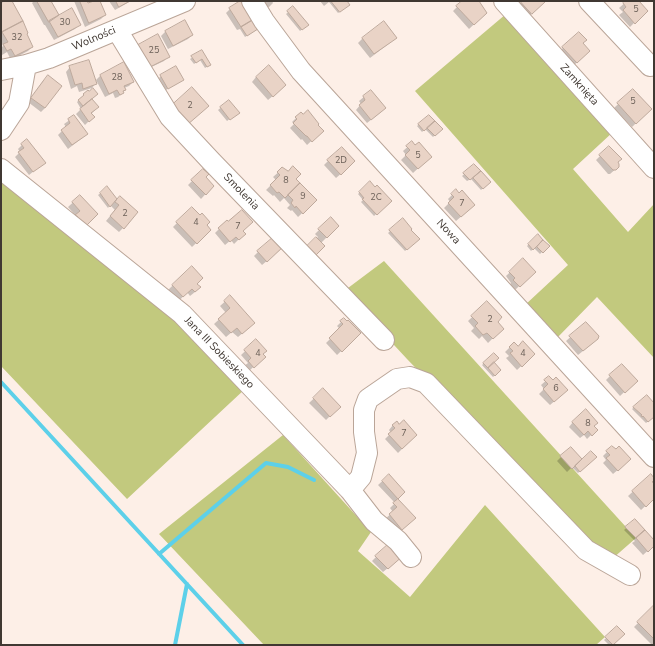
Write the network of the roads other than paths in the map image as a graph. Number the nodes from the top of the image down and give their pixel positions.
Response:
1 (185, 1) edge
2 (252, 1) edge
3 (504, 1) edge
4 (589, 1) edge
5 (155, 7) edge
6 (117, 30) junction
7 (26, 65) junction
8 (650, 66) dead end
9 (1, 70) edge
10 (1, 130) edge
11 (654, 168) edge
12 (1, 169) edge
13 (384, 340) dead end
14 (654, 456) edge
15 (350, 490) junction
16 (411, 557) dead end
17 (630, 575) dead end

1 - 5 street, Wolności
2 - 14 street, Nowa
3 - 11 street, Zamknięta
4 - 8 street
5 - 6 street, Wolności
6 - 7 street, Wolności
6 - 13 street, Smolenia
7 - 9 street, Wolności
7 - 10 street
12 - 15 street, Jana III Sobieskiego
15 - 16 street, Jana III Sobieskiego
15 - 17 street

